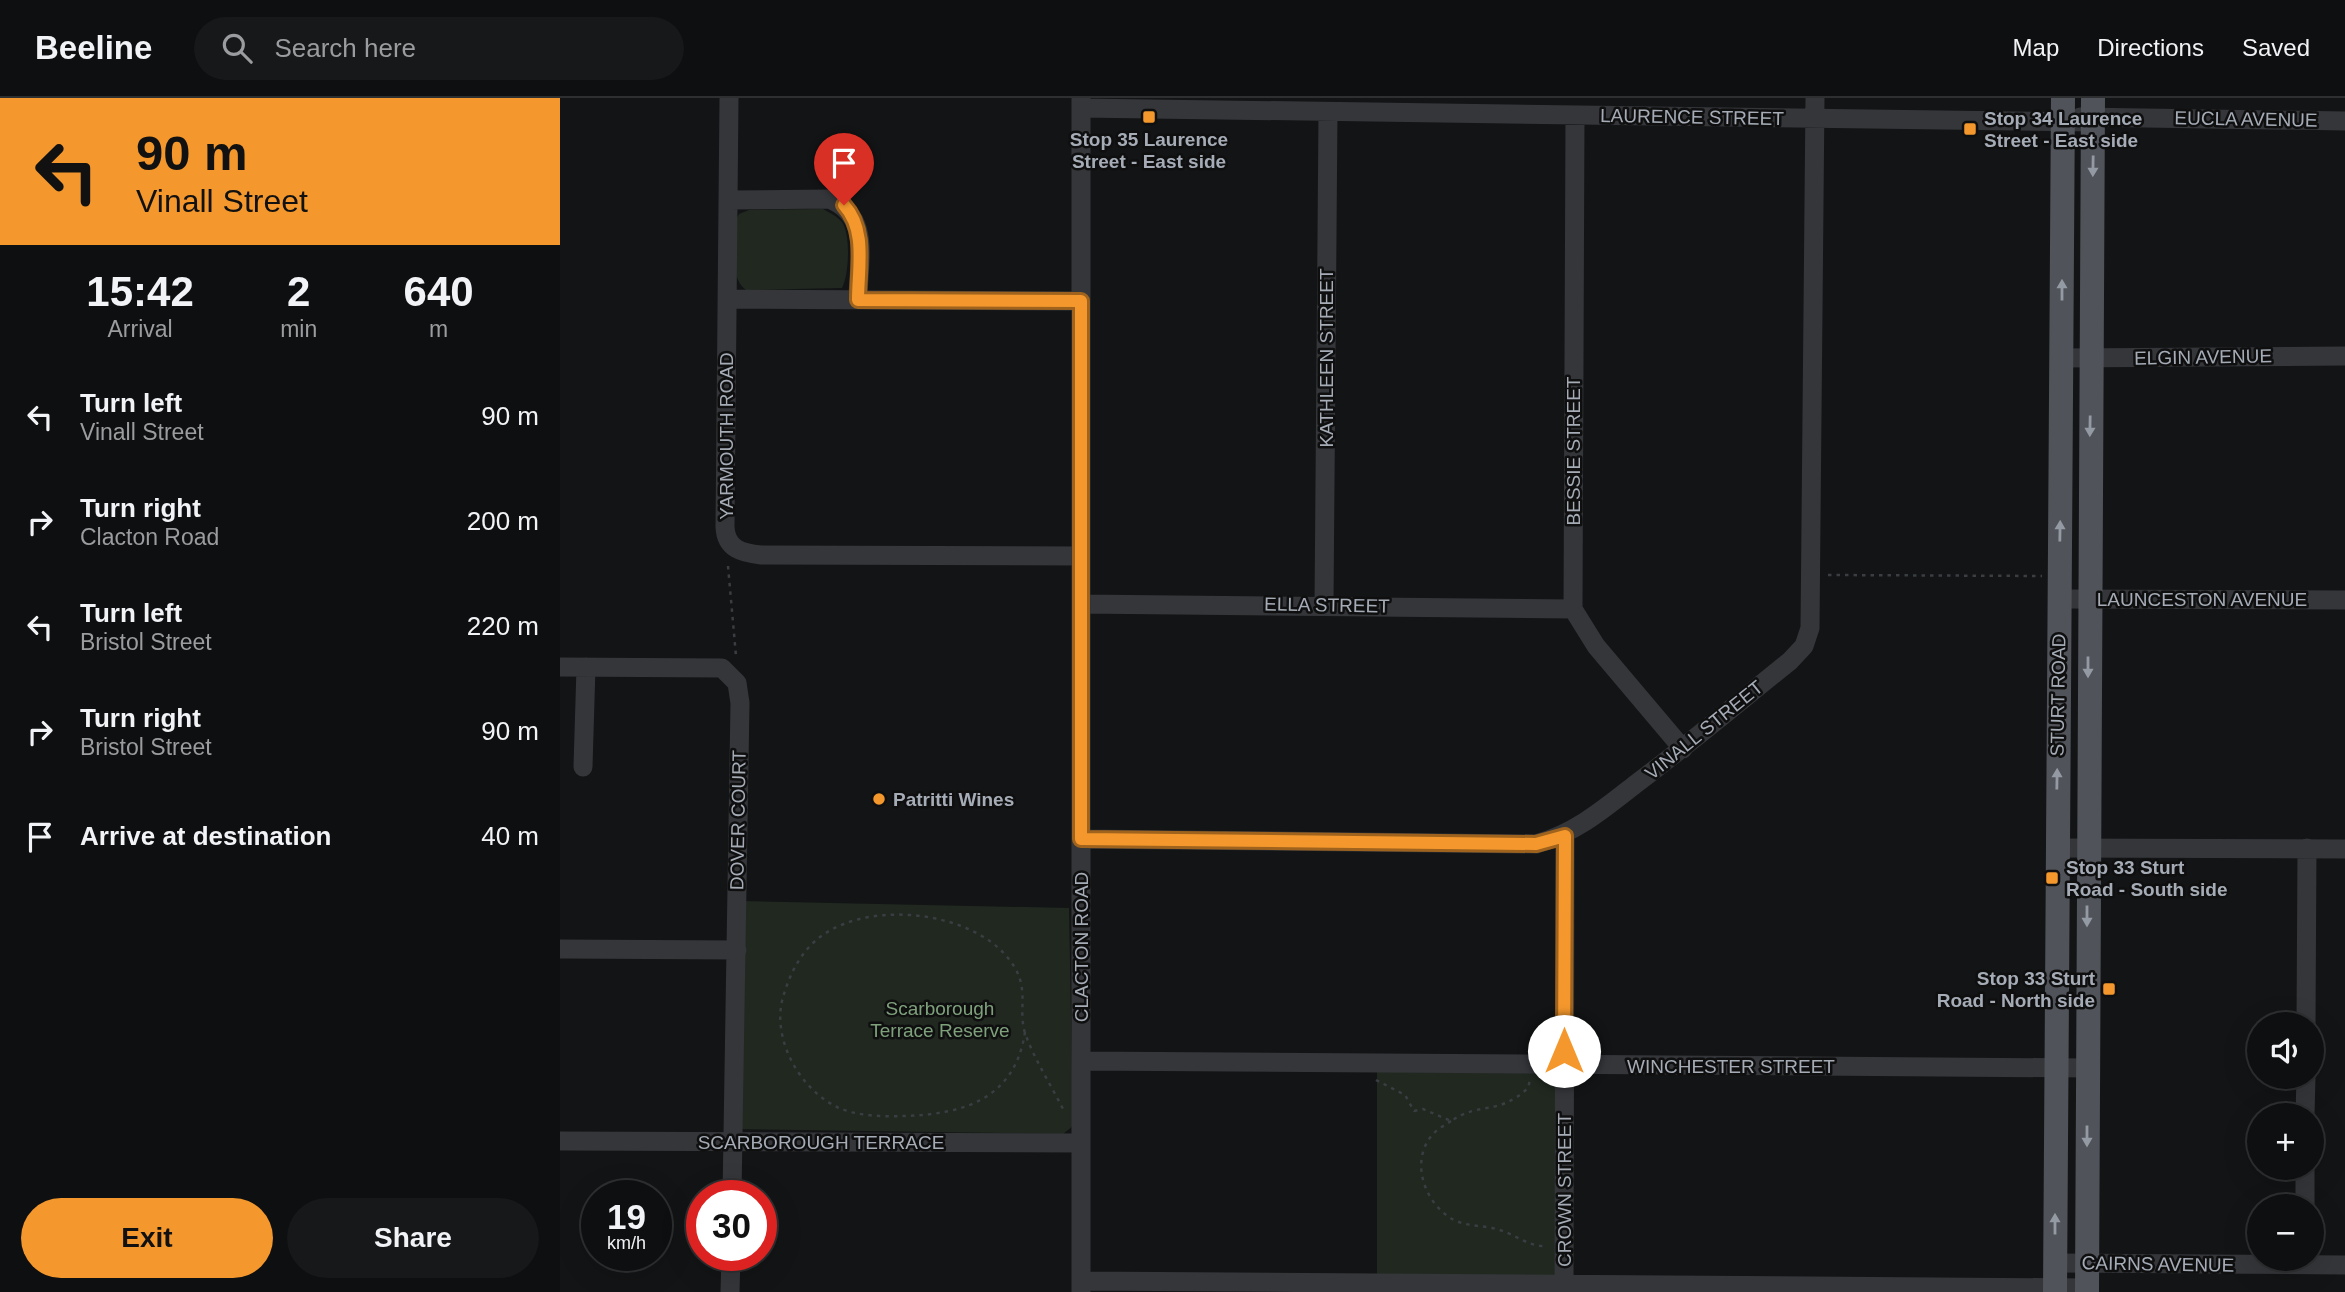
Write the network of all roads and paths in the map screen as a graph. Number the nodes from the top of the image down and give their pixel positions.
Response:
1 (729, 98) edge
2 (1815, 98) edge
3 (1081, 103) edge
4 (1457, 106) edge
5 (1328, 112) junction
6 (2063, 112) edge
7 (2093, 113) edge
8 (1575, 115) junction
9 (1815, 118) junction
10 (2345, 121) edge
11 (728, 200) junction
12 (727, 299) junction
13 (858, 300) junction
14 (1081, 301) junction
15 (2345, 356) edge
16 (2062, 358) junction
17 (2091, 358) junction
18 (726, 535) junction
19 (1081, 556) junction
20 (1810, 575) junction
21 (2059, 588) junction
22 (2089, 598) junction
23 (2345, 600) edge
24 (1081, 604) junction
25 (1324, 604) junction
26 (1573, 609) junction
27 (560, 667) edge
28 (586, 667) junction
29 (740, 691) junction
30 (1683, 749) junction
31 (583, 767) dead end
32 (1565, 836) junction
33 (1081, 839) junction
34 (2056, 848) junction
35 (2087, 848) junction
36 (2307, 848) junction
37 (2345, 849) edge
38 (560, 949) edge
39 (737, 950) junction
40 (2306, 1012) edge
41 (1024, 1032) junction
42 (1081, 1062) junction
43 (1564, 1066) junction
44 (2056, 1067) junction
45 (2087, 1068) junction
46 (1373, 1078) dead end
47 (1530, 1080) dead end
48 (1451, 1121) junction
49 (560, 1141) edge
50 (732, 1142) junction
51 (1076, 1143) junction
52 (732, 1180) edge
53 (1548, 1246) dead end
54 (2324, 1263) edge
55 (2345, 1265) edge
56 (2247, 1267) edge
57 (731, 1271) edge
58 (2055, 1281) edge
59 (2087, 1281) edge
60 (1081, 1286) edge
61 (1564, 1288) edge
62 (730, 1292) edge

1 - 11 street, YARMOUTH ROAD
2 - 9 street, VINALL STREET
3 - 5 street, LAURENCE STREET
3 - 14 street, CLACTON ROAD
4 - 5 street, LAURENCE STREET
4 - 8 street, LAURENCE STREET
5 - 25 street, KATHLEEN STREET
6 - 7 street, LAURENCE STREET
6 - 9 street, LAURENCE STREET
16 -> 6 main road, STURT ROAD
7 - 10 street, EUCLA AVENUE
7 -> 17 main road, STURT ROAD
8 - 9 street, LAURENCE STREET
8 - 26 street, BESSIE STREET
9 - 20 street, VINALL STREET
11 - 12 street, YARMOUTH ROAD
11 - 13 street
12 - 13 street
12 - 18 street, YARMOUTH ROAD
13 - 14 street
14 - 19 street, CLACTON ROAD
15 - 17 street, ELGIN AVENUE
16 - 17 street, ELGIN AVENUE
21 -> 16 main road, STURT ROAD
17 -> 22 main road, STURT ROAD
18 - 19 street, YARMOUTH ROAD
18 - 29 path
19 - 24 street, CLACTON ROAD
20 - 21 path
20 - 30 street, VINALL STREET
21 - 22 street, LAUNCESTON AVENUE
34 -> 21 main road, STURT ROAD
22 - 23 street, LAUNCESTON AVENUE
22 -> 35 main road, STURT ROAD
24 - 25 street, ELLA STREET
24 - 33 street, CLACTON ROAD
25 - 26 street, ELLA STREET
26 - 30 street
27 - 28 street
28 - 29 street
28 - 31 street
29 - 39 street, DOVER COURT
30 - 32 street, VINALL STREET
32 - 33 street, VINALL STREET
32 - 43 street, CROWN STREET
33 - 42 street, CLACTON ROAD
34 - 35 street
34 - 44 main road, STURT ROAD
35 - 36 street
35 -> 45 main road, STURT ROAD
36 - 37 street
36 - 40 street
38 - 39 street
39 - 50 street, DOVER COURT
41 - 41 path
41 - 51 path
42 - 43 street, WINCHESTER STREET
42 - 51 street, CLACTON ROAD
43 - 44 street, WINCHESTER STREET
43 - 61 street, CROWN STREET
44 - 45 street, WINCHESTER STREET
58 -> 44 main road, STURT ROAD
45 -> 59 main road, STURT ROAD
46 - 48 path
47 - 48 path
48 - 53 path
49 - 50 street, SCARBOROUGH TERRACE
50 - 51 street, SCARBOROUGH TERRACE
50 - 52 street, DOVER COURT
51 - 60 street, CLACTON ROAD
54 - 55 street, CAIRNS AVENUE
56 - 59 street, CAIRNS AVENUE
57 - 62 street
58 - 59 street, CAIRNS AVENUE
58 - 61 street, CAIRNS AVENUE
60 - 61 street, CAIRNS AVENUE

